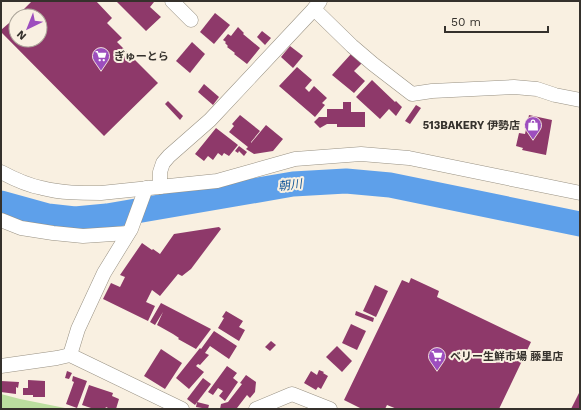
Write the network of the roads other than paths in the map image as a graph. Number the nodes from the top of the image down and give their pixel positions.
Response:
1 (172, 1) edge
2 (317, 5) edge
3 (191, 20) dead end
4 (580, 100) edge
5 (1, 172) edge
6 (150, 191) junction
7 (580, 193) edge
8 (1, 220) edge
9 (130, 231) junction
10 (70, 355) junction
11 (1, 366) edge
12 (182, 409) edge
13 (256, 409) edge
14 (330, 409) edge

1 - 3 street
2 - 4 street
2 - 6 street
5 - 6 street
6 - 7 street
6 - 9 street
8 - 9 street
9 - 10 street
10 - 11 street
10 - 12 street
13 - 14 street

